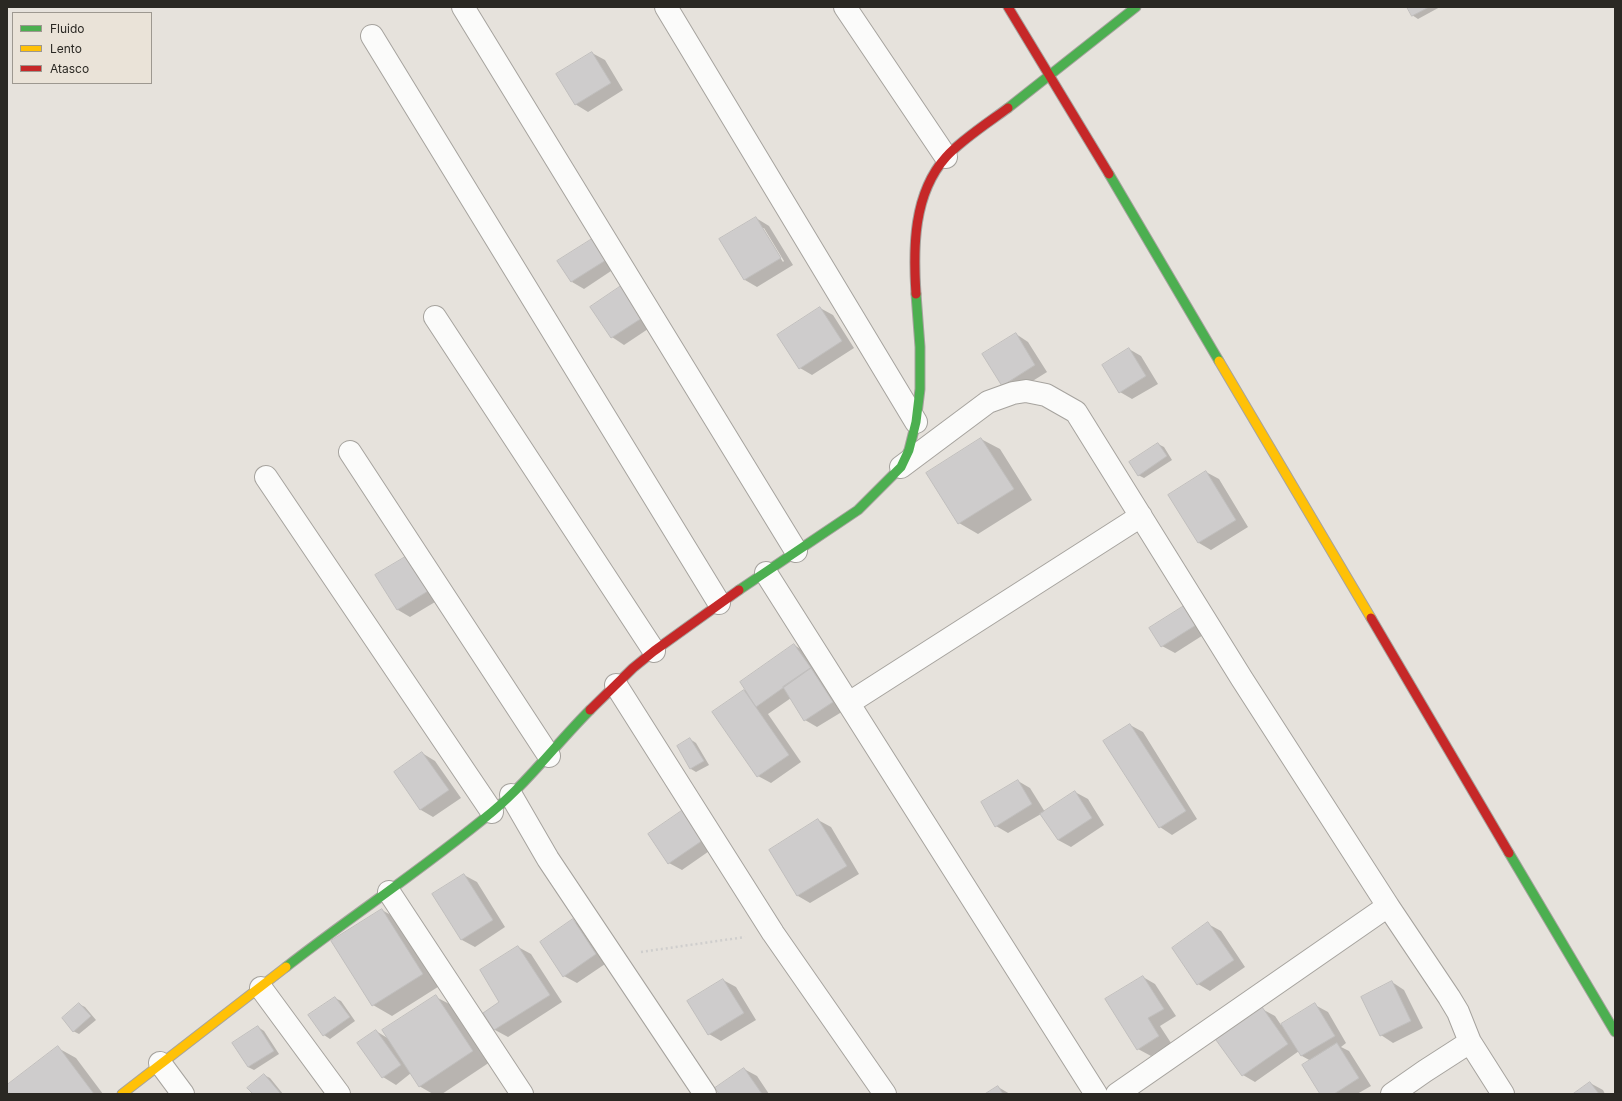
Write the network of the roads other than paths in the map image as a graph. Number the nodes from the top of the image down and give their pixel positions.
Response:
1 (463, 7) edge
2 (666, 7) edge
3 (845, 7) edge
4 (1008, 7) edge
5 (1136, 7) edge
6 (372, 36) dead end
7 (1050, 75) junction
8 (946, 157) junction
9 (435, 317) dead end
10 (916, 422) junction
11 (350, 452) dead end
12 (900, 467) junction
13 (266, 477) dead end
14 (1141, 516) junction
15 (796, 551) junction
16 (766, 573) junction
17 (719, 603) junction
18 (654, 651) junction
19 (616, 684) junction
20 (849, 703) junction
21 (549, 756) junction
22 (511, 795) junction
23 (492, 812) junction
24 (389, 892) junction
25 (1388, 906) junction
26 (261, 988) junction
27 (1615, 1032) edge
28 (1470, 1042) junction
29 (160, 1063) junction
30 (122, 1094) edge
31 (182, 1094) edge
32 (338, 1094) edge
33 (522, 1094) edge
34 (705, 1094) edge
35 (885, 1094) edge
36 (1096, 1094) edge
37 (1117, 1094) edge
38 (1392, 1094) edge
39 (1502, 1094) edge

1 - 15 street
2 - 10 street
3 - 8 street
4 - 7 street
5 - 7 street
6 - 17 street
7 - 8 street
7 - 27 street
8 - 10 street
9 - 18 street
10 - 12 street
11 - 21 street
12 - 14 street
12 - 15 street
13 - 23 street
14 - 20 street
14 - 25 street
15 - 16 street
16 - 17 street
16 - 20 street
17 - 18 street
18 - 19 street
19 - 21 street
19 - 35 street
20 - 36 street
21 - 22 street
22 - 23 street
22 - 34 street
23 - 24 street
24 - 26 street
24 - 33 street
25 - 28 street
25 - 37 street
26 - 29 street
26 - 32 street
28 - 38 street
28 - 39 street
29 - 30 street
29 - 31 street

